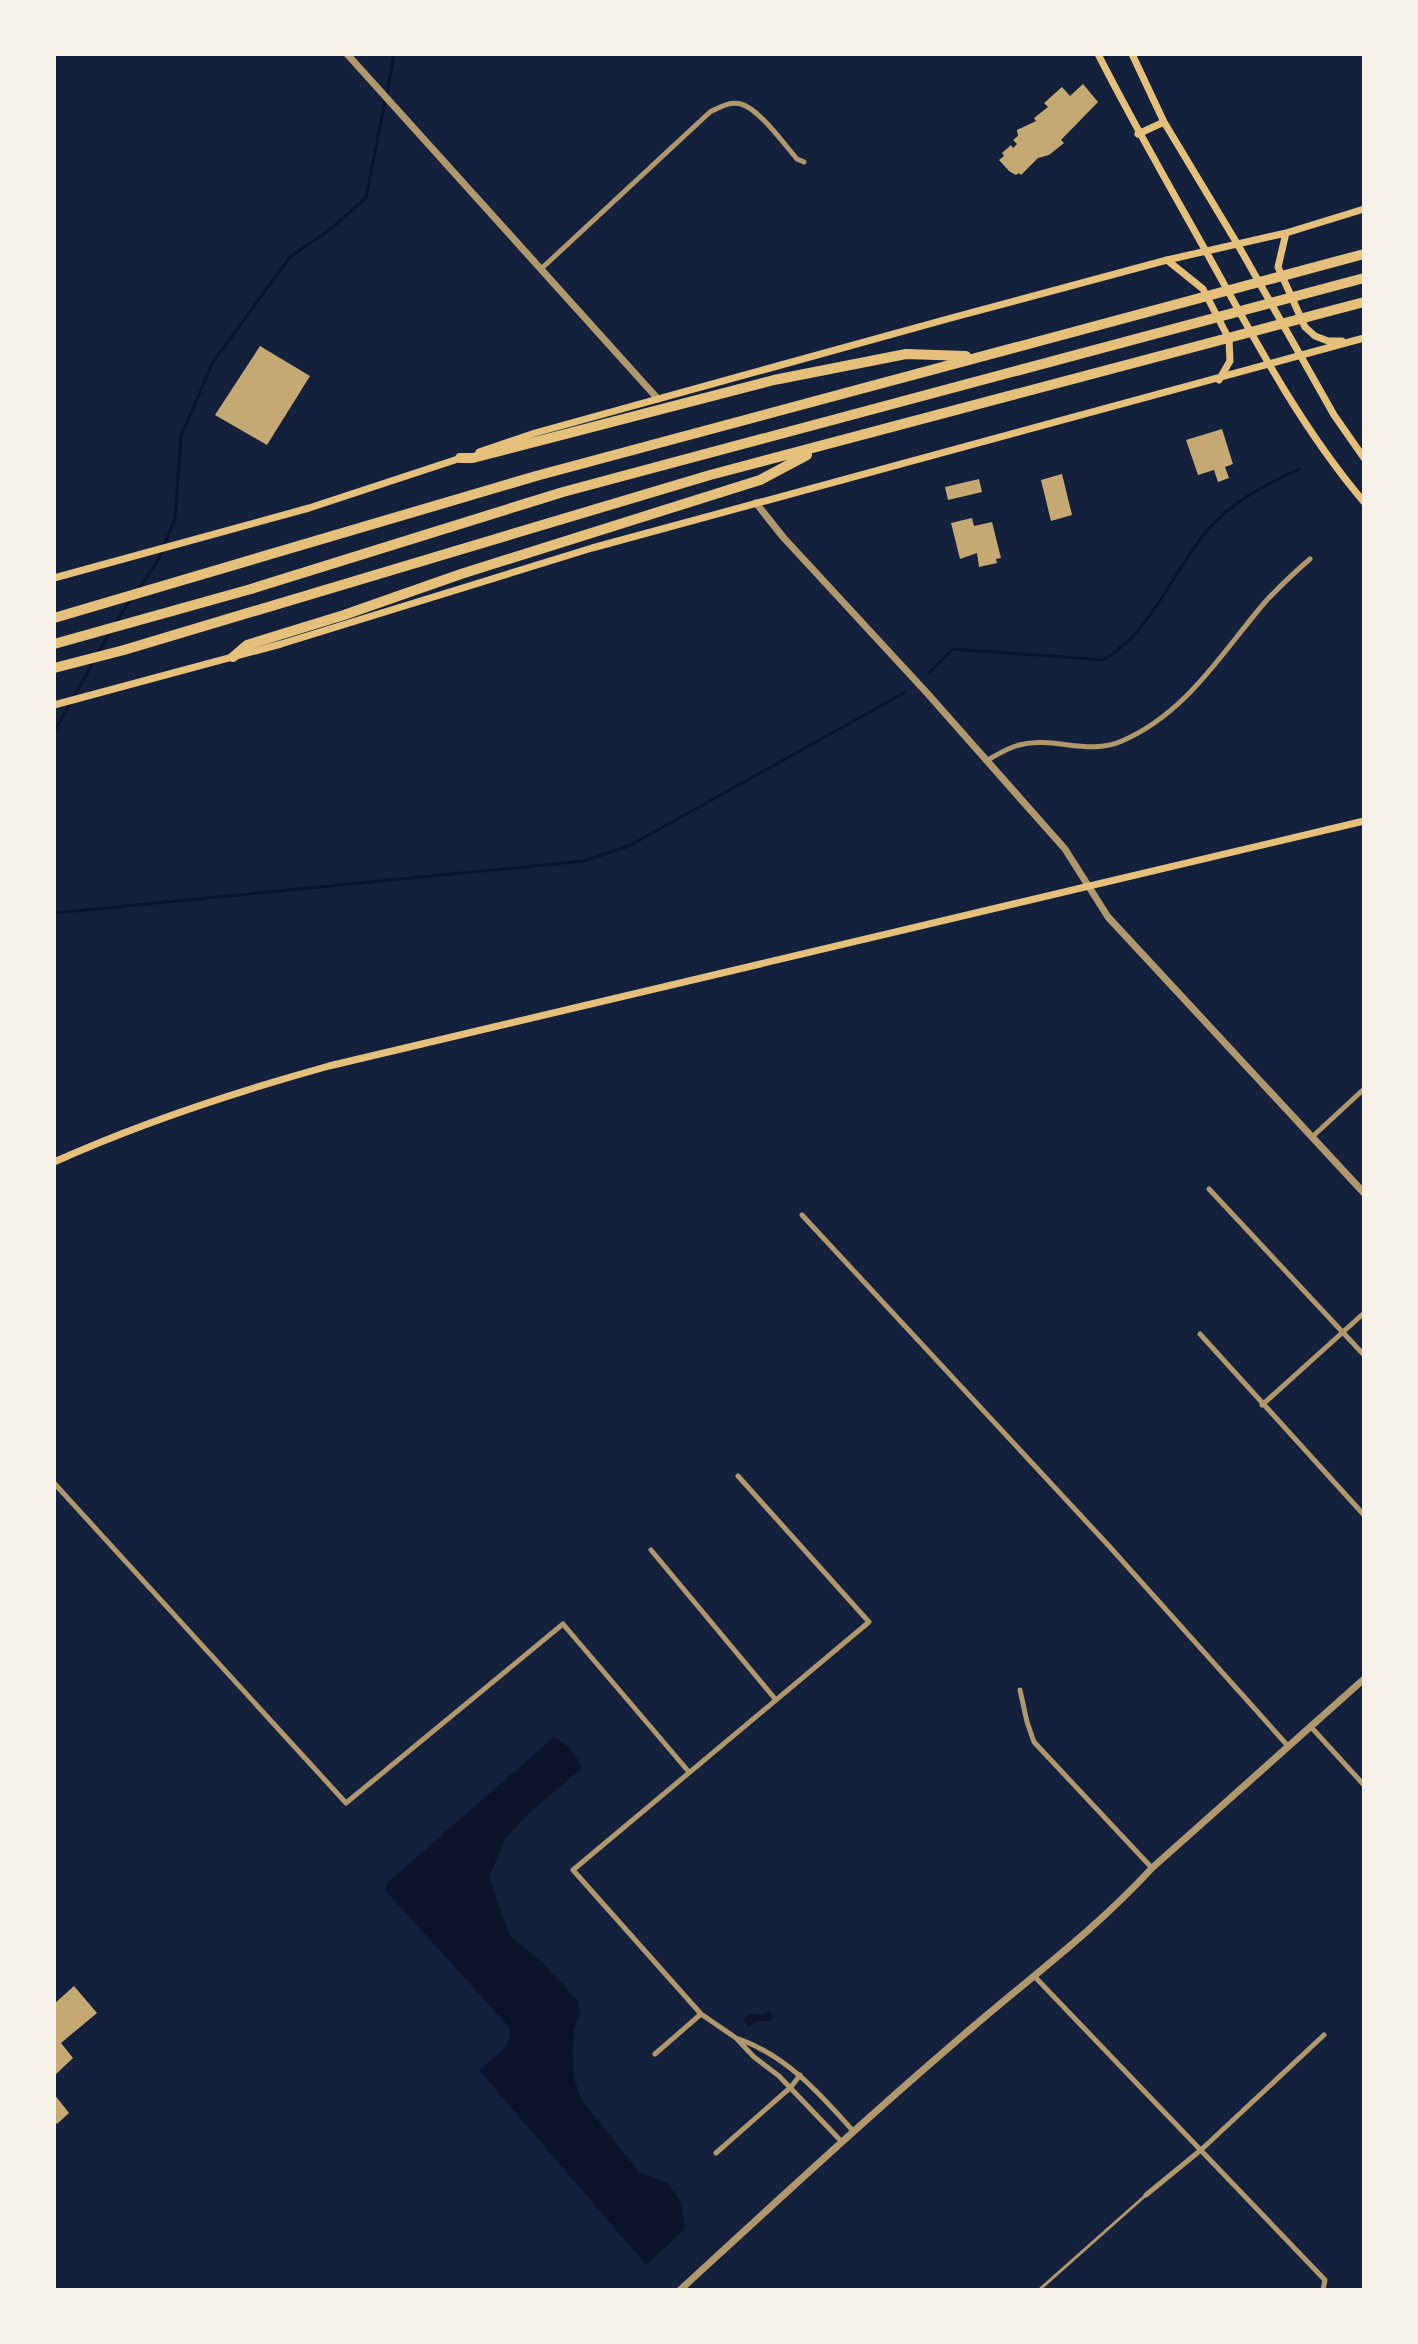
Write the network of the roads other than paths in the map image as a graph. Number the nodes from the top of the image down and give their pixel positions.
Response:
1 (347, 54) edge
2 (1098, 54) edge
3 (1132, 54) edge
4 (1164, 122) junction
5 (1138, 134) junction
6 (804, 162) dead end
7 (1364, 209) edge
8 (1286, 233) junction
9 (1238, 245) junction
10 (1206, 251) junction
11 (1364, 254) edge
12 (1167, 260) junction
13 (541, 270) junction
14 (1364, 278) edge
15 (1364, 302) edge
16 (1364, 338) edge
17 (1351, 342) junction
18 (1301, 355) junction
19 (980, 357) junction
20 (1270, 364) junction
21 (1219, 380) junction
22 (658, 399) junction
23 (823, 446) junction
24 (460, 458) junction
25 (1364, 458) edge
26 (1364, 502) edge
27 (756, 503) junction
28 (1310, 559) dead end
29 (54, 578) edge
30 (54, 618) edge
31 (54, 644) edge
32 (233, 657) junction
33 (54, 668) edge
34 (54, 705) edge
35 (986, 761) junction
36 (1364, 821) edge
37 (1089, 885) junction
38 (1364, 1089) edge
39 (1312, 1137) junction
40 (54, 1162) edge
41 (1209, 1189) dead end
42 (1364, 1193) edge
43 (802, 1215) dead end
44 (1364, 1313) edge
45 (1343, 1333) junction
46 (1200, 1334) dead end
47 (1364, 1355) edge
48 (1262, 1405) junction
49 (738, 1476) dead end
50 (54, 1483) edge
51 (1364, 1515) edge
52 (651, 1550) dead end
53 (1364, 1679) edge
54 (1020, 1690) dead end
55 (776, 1700) junction
56 (1311, 1727) junction
57 (1288, 1746) junction
58 (689, 1772) junction
59 (1364, 1785) edge
60 (1152, 1868) junction
61 (1035, 1977) junction
62 (701, 2014) junction
63 (1324, 2035) dead end
64 (736, 2038) junction
65 (655, 2054) dead end
66 (800, 2075) junction
67 (791, 2087) junction
68 (855, 2133) junction
69 (843, 2143) junction
70 (1202, 2149) junction
71 (716, 2153) dead end
72 (1146, 2195) joint
73 (680, 2290) edge
74 (1039, 2290) edge
75 (1323, 2290) edge

1 - 13 street
2 - 5 main road
3 - 4 main road
4 - 5 main road
4 - 9 main road
5 - 10 main road
6 - 13 street
7 - 8 main road
8 - 9 main road
8 - 17 main road
9 - 10 main road
9 - 18 main road
10 - 12 main road
10 - 20 main road
11 - 19 highway
12 - 21 main road
12 - 22 main road
13 - 22 street
14 - 31 highway
15 - 23 highway
16 - 17 main road
17 - 18 main road
18 - 20 main road
18 - 25 main road
19 - 24 highway
19 - 30 highway
20 - 21 main road
20 - 26 main road
21 - 27 main road
22 - 24 main road
23 - 32 highway
23 - 33 highway
24 - 29 main road
27 - 32 main road
27 - 35 street
28 - 35 street
32 - 34 main road
35 - 37 street
36 - 37 main road
37 - 39 street
37 - 40 main road
38 - 39 street
39 - 42 street
41 - 45 street
43 - 57 street
44 - 45 street
45 - 47 street
45 - 48 street
46 - 48 street
48 - 51 street
49 - 55 street
50 - 58 street
52 - 55 street
53 - 56 street
54 - 60 street
55 - 58 street
56 - 57 street
56 - 59 street
57 - 60 street
58 - 62 street
60 - 61 street
61 - 68 street
61 - 70 street
62 - 64 street
62 - 65 street
63 - 70 street
64 - 66 street
64 - 67 street
66 - 67 street
66 - 68 street
67 - 69 street
67 - 71 street
68 - 69 street
69 - 73 street
70 - 72 street
70 - 75 street
72 - 74 lane

